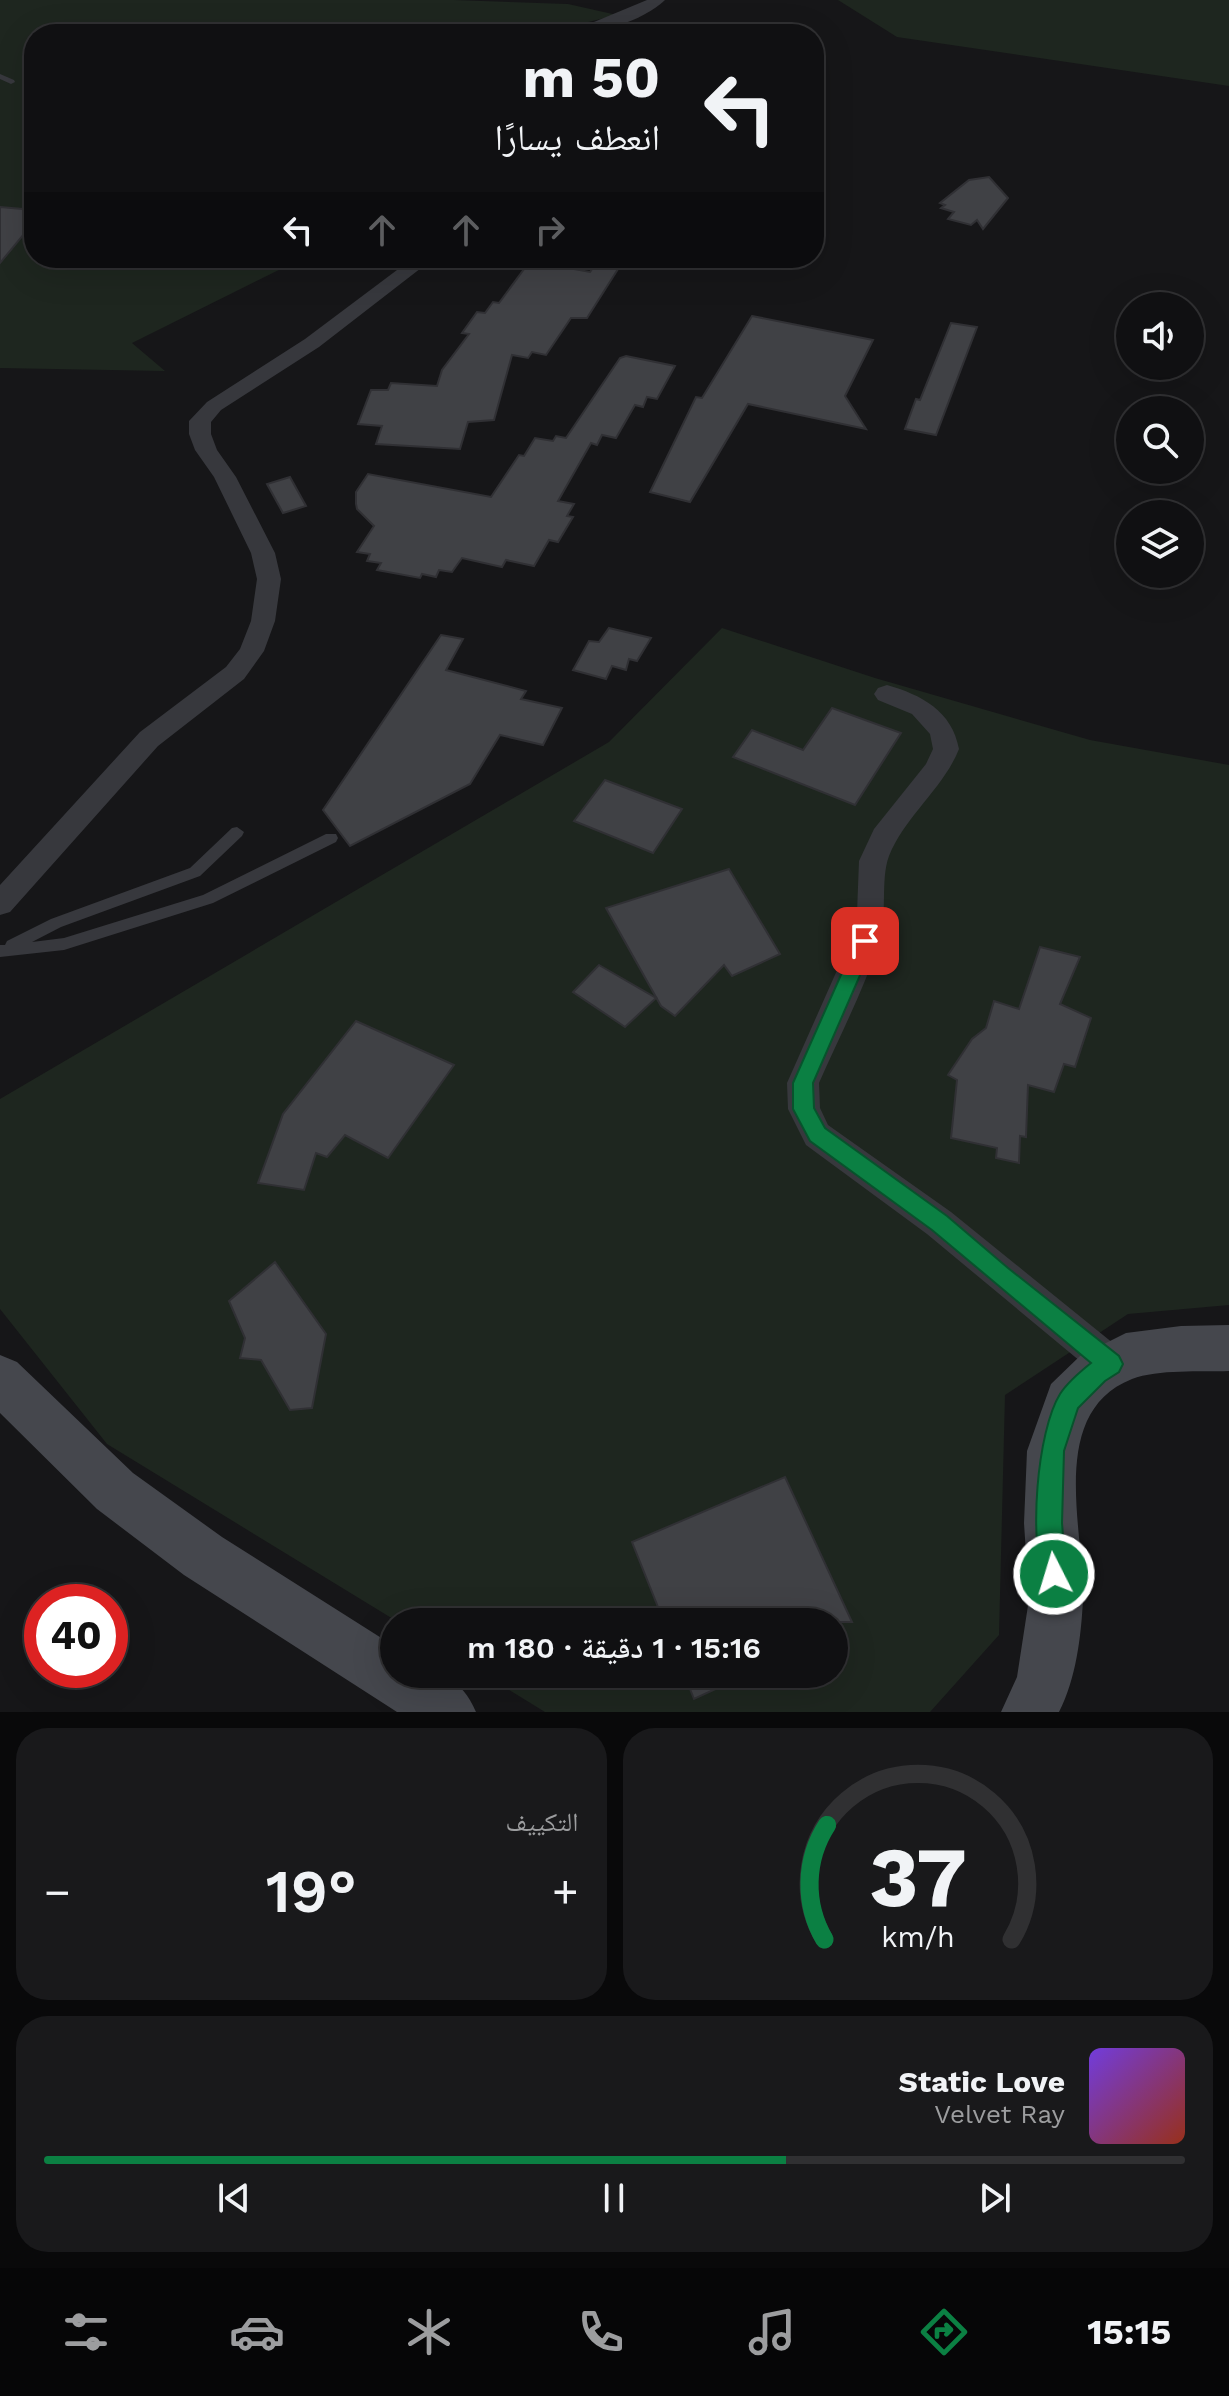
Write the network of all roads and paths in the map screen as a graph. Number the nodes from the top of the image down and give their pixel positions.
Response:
1 (658, 0) edge
2 (602, 24) edge
3 (0, 76) edge
4 (11, 82) dead end
5 (412, 268) edge
6 (887, 694) dead end
7 (237, 832) dead end
8 (331, 838) dead end
9 (195, 872) junction
10 (208, 899) junction
11 (0, 904) edge
12 (1, 950) edge
13 (1229, 1348) edge
14 (1111, 1364) junction
15 (0, 1379) edge
16 (448, 1712) edge
17 (1029, 1712) edge

1 - 2 street
3 - 4 lane
5 - 11 street
6 - 14 street
7 - 9 lane
8 - 10 lane
9 - 10 lane
9 - 12 lane
10 - 12 lane
13 - 14 street
14 - 17 street
15 - 16 street

